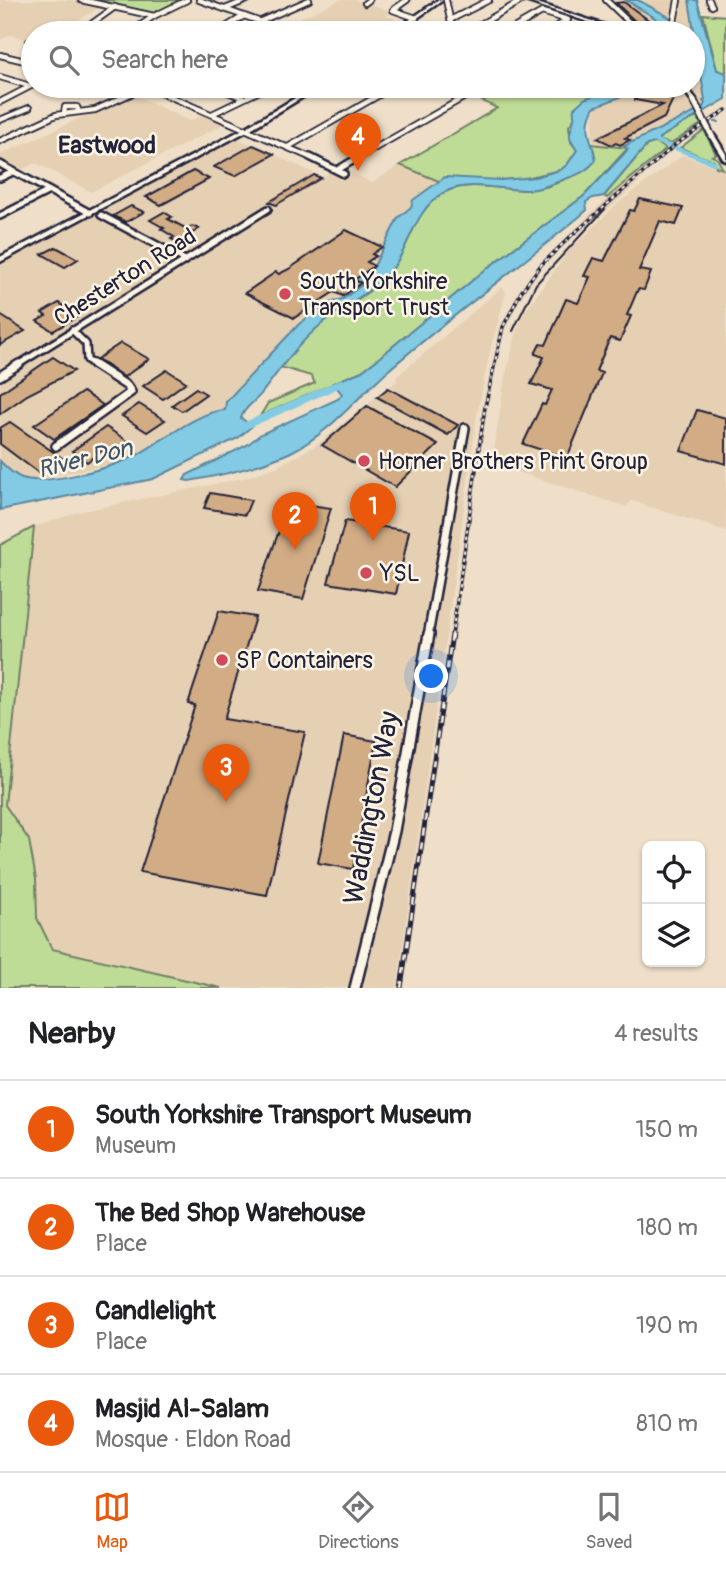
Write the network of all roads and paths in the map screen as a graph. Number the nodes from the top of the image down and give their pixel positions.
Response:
1 (81, 0) edge
2 (187, 0) edge
3 (199, 0) edge
4 (247, 0) edge
5 (309, 0) edge
6 (407, 0) edge
7 (444, 0) edge
8 (489, 0) edge
9 (524, 0) edge
10 (530, 0) edge
11 (606, 0) edge
12 (678, 0) edge
13 (709, 0) edge
14 (712, 6) dead end
15 (115, 7) junction
16 (225, 9) junction
17 (154, 16) junction
18 (244, 16) junction
19 (416, 18) junction
20 (452, 19) joint
21 (96, 21) edge
22 (147, 21) edge
23 (236, 21) edge
24 (257, 21) edge
25 (262, 21) edge
26 (411, 21) edge
27 (486, 21) edge
28 (526, 21) edge
29 (568, 21) edge
30 (596, 21) edge
31 (598, 21) edge
32 (623, 21) edge
33 (674, 21) edge
34 (0, 55) edge
35 (21, 60) edge
36 (0, 77) edge
37 (21, 82) edge
38 (21, 91) edge
39 (121, 98) edge
40 (175, 98) edge
41 (243, 98) edge
42 (298, 98) edge
43 (374, 98) edge
44 (462, 98) edge
45 (692, 98) edge
46 (0, 102) edge
47 (29, 108) dead end
48 (212, 114) junction
49 (1, 115) edge
50 (247, 129) junction
51 (0, 141) edge
52 (288, 147) junction
53 (726, 159) edge
54 (0, 164) edge
55 (13, 172) junction
56 (0, 178) edge
57 (49, 191) junction
58 (268, 209) dead end
59 (90, 213) junction
60 (101, 215) dead end
61 (0, 216) edge
62 (0, 260) edge
63 (184, 260) junction
64 (72, 330) junction
65 (0, 376) edge
66 (465, 428) dead end
67 (56, 446) dead end
68 (355, 988) edge

1 - 15 street
2 - 17 street
3 - 16 street
4 - 16 street
5 - 25 street
6 - 19 street
7 - 19 main road
7 - 20 street
8 - 20 street
9 - 27 street
9 - 30 main road
10 - 31 main road
11 - 32 street
12 - 33 street
13 - 14 street
15 - 17 street
15 - 21 street
16 - 18 street
17 - 22 street
18 - 23 street
18 - 24 street
19 - 26 main road
28 - 29 street
34 - 35 street
36 - 37 street
38 - 46 street
39 - 51 street
40 - 48 street
41 - 48 street
42 - 50 main road
43 - 52 street
44 - 52 street
45 - 53 main road, bridge
47 - 49 street
48 - 50 street
50 - 52 street
50 - 59 main road
54 - 55 street
55 - 56 street
55 - 57 street
57 - 59 street
57 - 61 street
58 - 63 street, Chesterton Road
59 - 62 main road
60 - 63 street
63 - 64 street, Chesterton Road
64 - 65 street, Chesterton Road
64 - 67 street
66 - 68 street, Waddington Way

